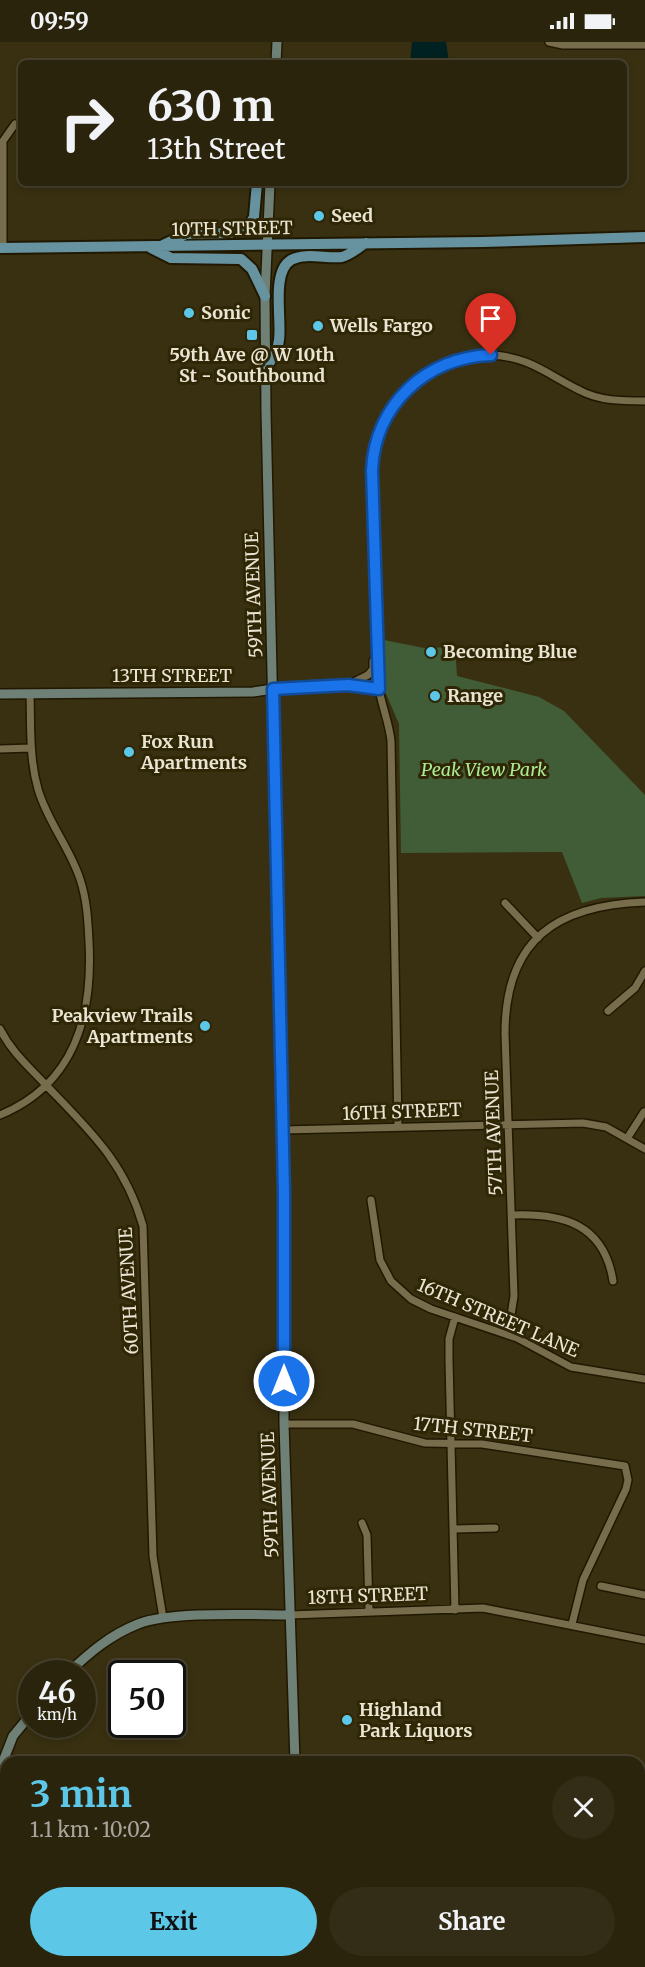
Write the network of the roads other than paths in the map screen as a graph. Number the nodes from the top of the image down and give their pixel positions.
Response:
1 (277, 42) edge
2 (549, 42) edge
3 (645, 45) edge
4 (276, 60) edge
5 (15, 124) dead end
6 (257, 186) edge
7 (270, 186) edge
8 (645, 237) edge
9 (366, 243) junction
10 (266, 245) junction
11 (153, 247) junction
12 (2, 248) edge
13 (265, 296) junction
14 (266, 369) junction
15 (645, 401) edge
16 (376, 635) junction
17 (348, 685) junction
18 (273, 689) junction
19 (379, 689) junction
20 (0, 694) edge
21 (30, 694) junction
22 (31, 748) junction
23 (0, 749) edge
24 (645, 902) edge
25 (505, 903) dead end
26 (538, 938) junction
27 (645, 971) edge
28 (608, 1011) dead end
29 (0, 1029) edge
30 (46, 1085) junction
31 (644, 1112) edge
32 (0, 1115) edge
33 (508, 1124) junction
34 (398, 1127) junction
35 (282, 1130) junction
36 (628, 1137) junction
37 (645, 1149) edge
38 (372, 1200) dead end
39 (512, 1215) junction
40 (614, 1281) dead end
41 (455, 1317) junction
42 (508, 1335) junction
43 (645, 1379) edge
44 (284, 1424) junction
45 (451, 1444) junction
46 (362, 1523) dead end
47 (495, 1528) dead end
48 (454, 1529) junction
49 (602, 1586) dead end
50 (645, 1595) edge
51 (455, 1610) junction
52 (369, 1611) junction
53 (290, 1615) junction
54 (164, 1618) junction
55 (572, 1624) junction
56 (645, 1640) edge
57 (82, 1660) edge
58 (18, 1730) edge
59 (3, 1756) edge
60 (295, 1756) edge

1 - 4 main road
2 - 3 street
5 - 12 street
6 - 11 main road
7 - 10 main road, 59TH AVENUE
8 - 9 main road, 10TH STREET
9 - 10 main road, 10TH STREET
9 - 14 main road
10 - 11 main road, 10TH STREET
10 - 13 main road, 59TH AVENUE
11 - 12 main road, 10TH STREET
11 - 13 main road
13 - 14 main road, 59TH AVENUE
14 - 18 main road, 59TH AVENUE
15 - 16 street
16 - 17 street
16 - 19 street
17 - 18 street, 13TH STREET
17 - 19 street, 13TH STREET
18 - 21 main road, 13TH STREET
18 - 35 main road, 59TH AVENUE
19 - 34 street
20 - 21 main road, 13TH STREET
21 - 22 street
22 - 23 street
22 - 30 street
24 - 26 street, 57TH AVENUE
25 - 26 street
26 - 33 street, 57TH AVENUE
27 - 28 street
29 - 30 street, 60TH AVENUE
30 - 32 street
30 - 54 street, 60TH AVENUE
31 - 36 street
33 - 34 street, 16TH STREET
33 - 36 street, 16TH STREET
33 - 39 street, 57TH AVENUE
34 - 35 street, 16TH STREET
35 - 44 main road, 59TH AVENUE
36 - 37 street, 16TH STREET
38 - 41 street, 16TH STREET LANE
39 - 40 street
39 - 42 street, 57TH AVENUE
41 - 42 street, 16TH STREET LANE
41 - 45 street
42 - 43 street, 16TH STREET LANE
44 - 45 street, 17TH STREET
44 - 53 main road, 59TH AVENUE
45 - 48 street
45 - 55 street, 17TH STREET
46 - 52 street
47 - 48 street
48 - 51 street
49 - 50 street
51 - 52 street, 18TH STREET
51 - 55 street, 18TH STREET
52 - 53 street, 18TH STREET
53 - 54 main road, 18TH STREET
53 - 60 main road, 59TH AVENUE
54 - 57 main road, 18TH STREET
55 - 56 street, 18TH STREET
58 - 59 main road

